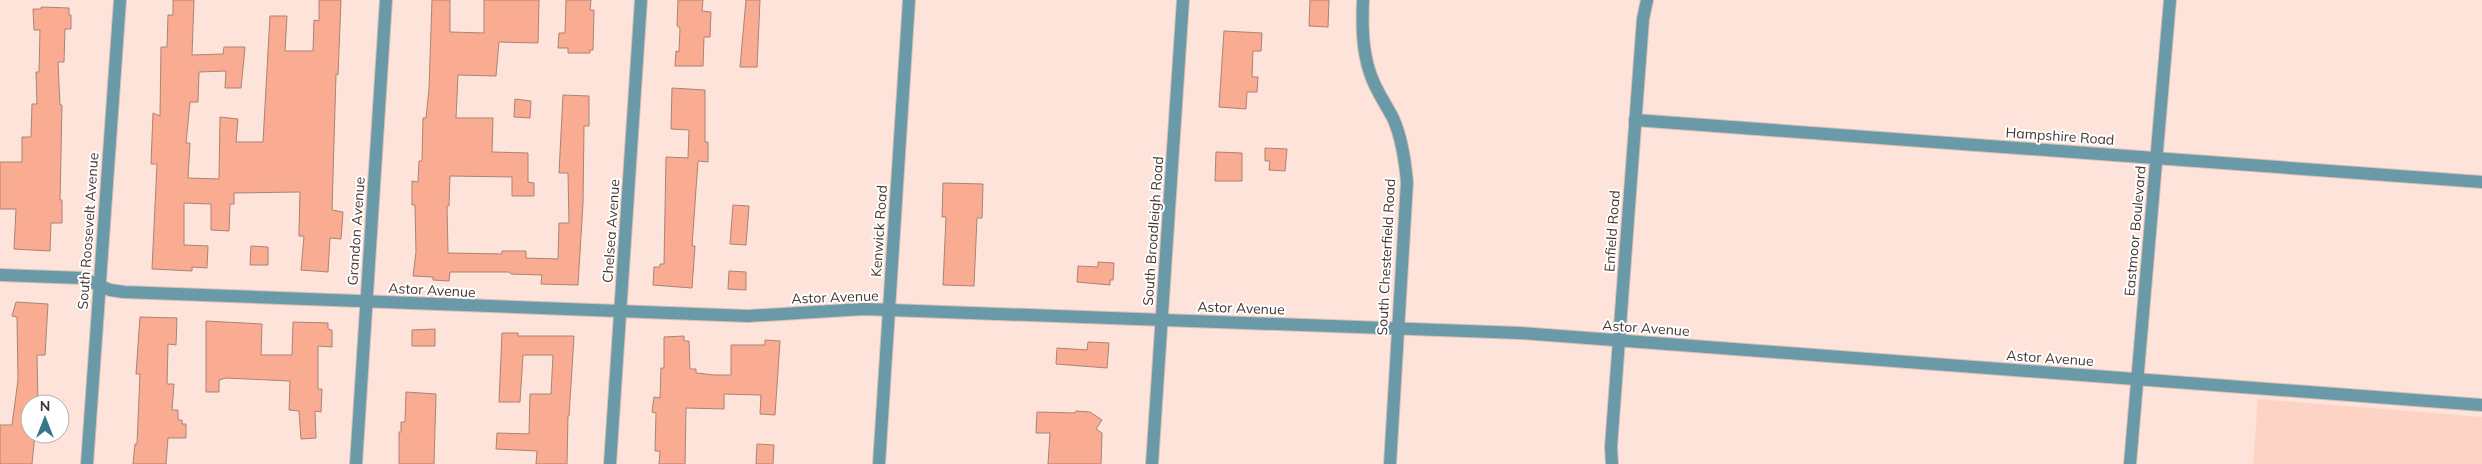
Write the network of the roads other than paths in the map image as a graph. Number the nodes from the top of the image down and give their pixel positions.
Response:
1 (120, 0) edge
2 (386, 0) edge
3 (641, 0) edge
4 (909, 0) edge
5 (1183, 0) edge
6 (1363, 0) edge
7 (1647, 0) edge
8 (2170, 0) edge
9 (1635, 120) junction
10 (2157, 158) junction
11 (2482, 182) edge
12 (0, 275) edge
13 (98, 284) junction
14 (367, 301) junction
15 (889, 310) junction
16 (620, 312) junction
17 (1162, 320) junction
18 (1397, 329) junction
19 (1619, 341) junction
20 (2138, 380) junction
21 (2482, 405) edge
22 (87, 464) edge
23 (356, 464) edge
24 (610, 464) edge
25 (879, 464) edge
26 (1152, 464) edge
27 (1390, 464) edge
28 (1612, 464) edge
29 (2130, 464) edge

1 - 13 street, South Roosevelt Avenue
2 - 14 street, Grandon Avenue
3 - 16 street, Chelsea Avenue
4 - 15 street, Kenwick Road
5 - 17 street, South Broadleigh Road
6 - 18 street, South Chesterfield Road
7 - 9 street, Enfield Road
8 - 10 street, Eastmoor Boulevard
9 - 10 street, Hampshire Road
9 - 19 street, Enfield Road
10 - 11 street, Hampshire Road
10 - 20 street, Eastmoor Boulevard
12 - 13 street, Astor Avenue
13 - 14 street, Astor Avenue
13 - 22 street, South Roosevelt Avenue
14 - 16 street, Astor Avenue
14 - 23 street, Grandon Avenue
15 - 16 street, Astor Avenue
15 - 17 street, Astor Avenue
15 - 25 street, Kenwick Road
16 - 24 street, Chelsea Avenue
17 - 18 street, Astor Avenue
17 - 26 street, South Broadleigh Road
18 - 19 street, Astor Avenue
18 - 27 street, South Chesterfield Road
19 - 20 street, Astor Avenue
19 - 28 street, Enfield Road
20 - 21 street, Astor Avenue
20 - 29 street, Eastmoor Boulevard

